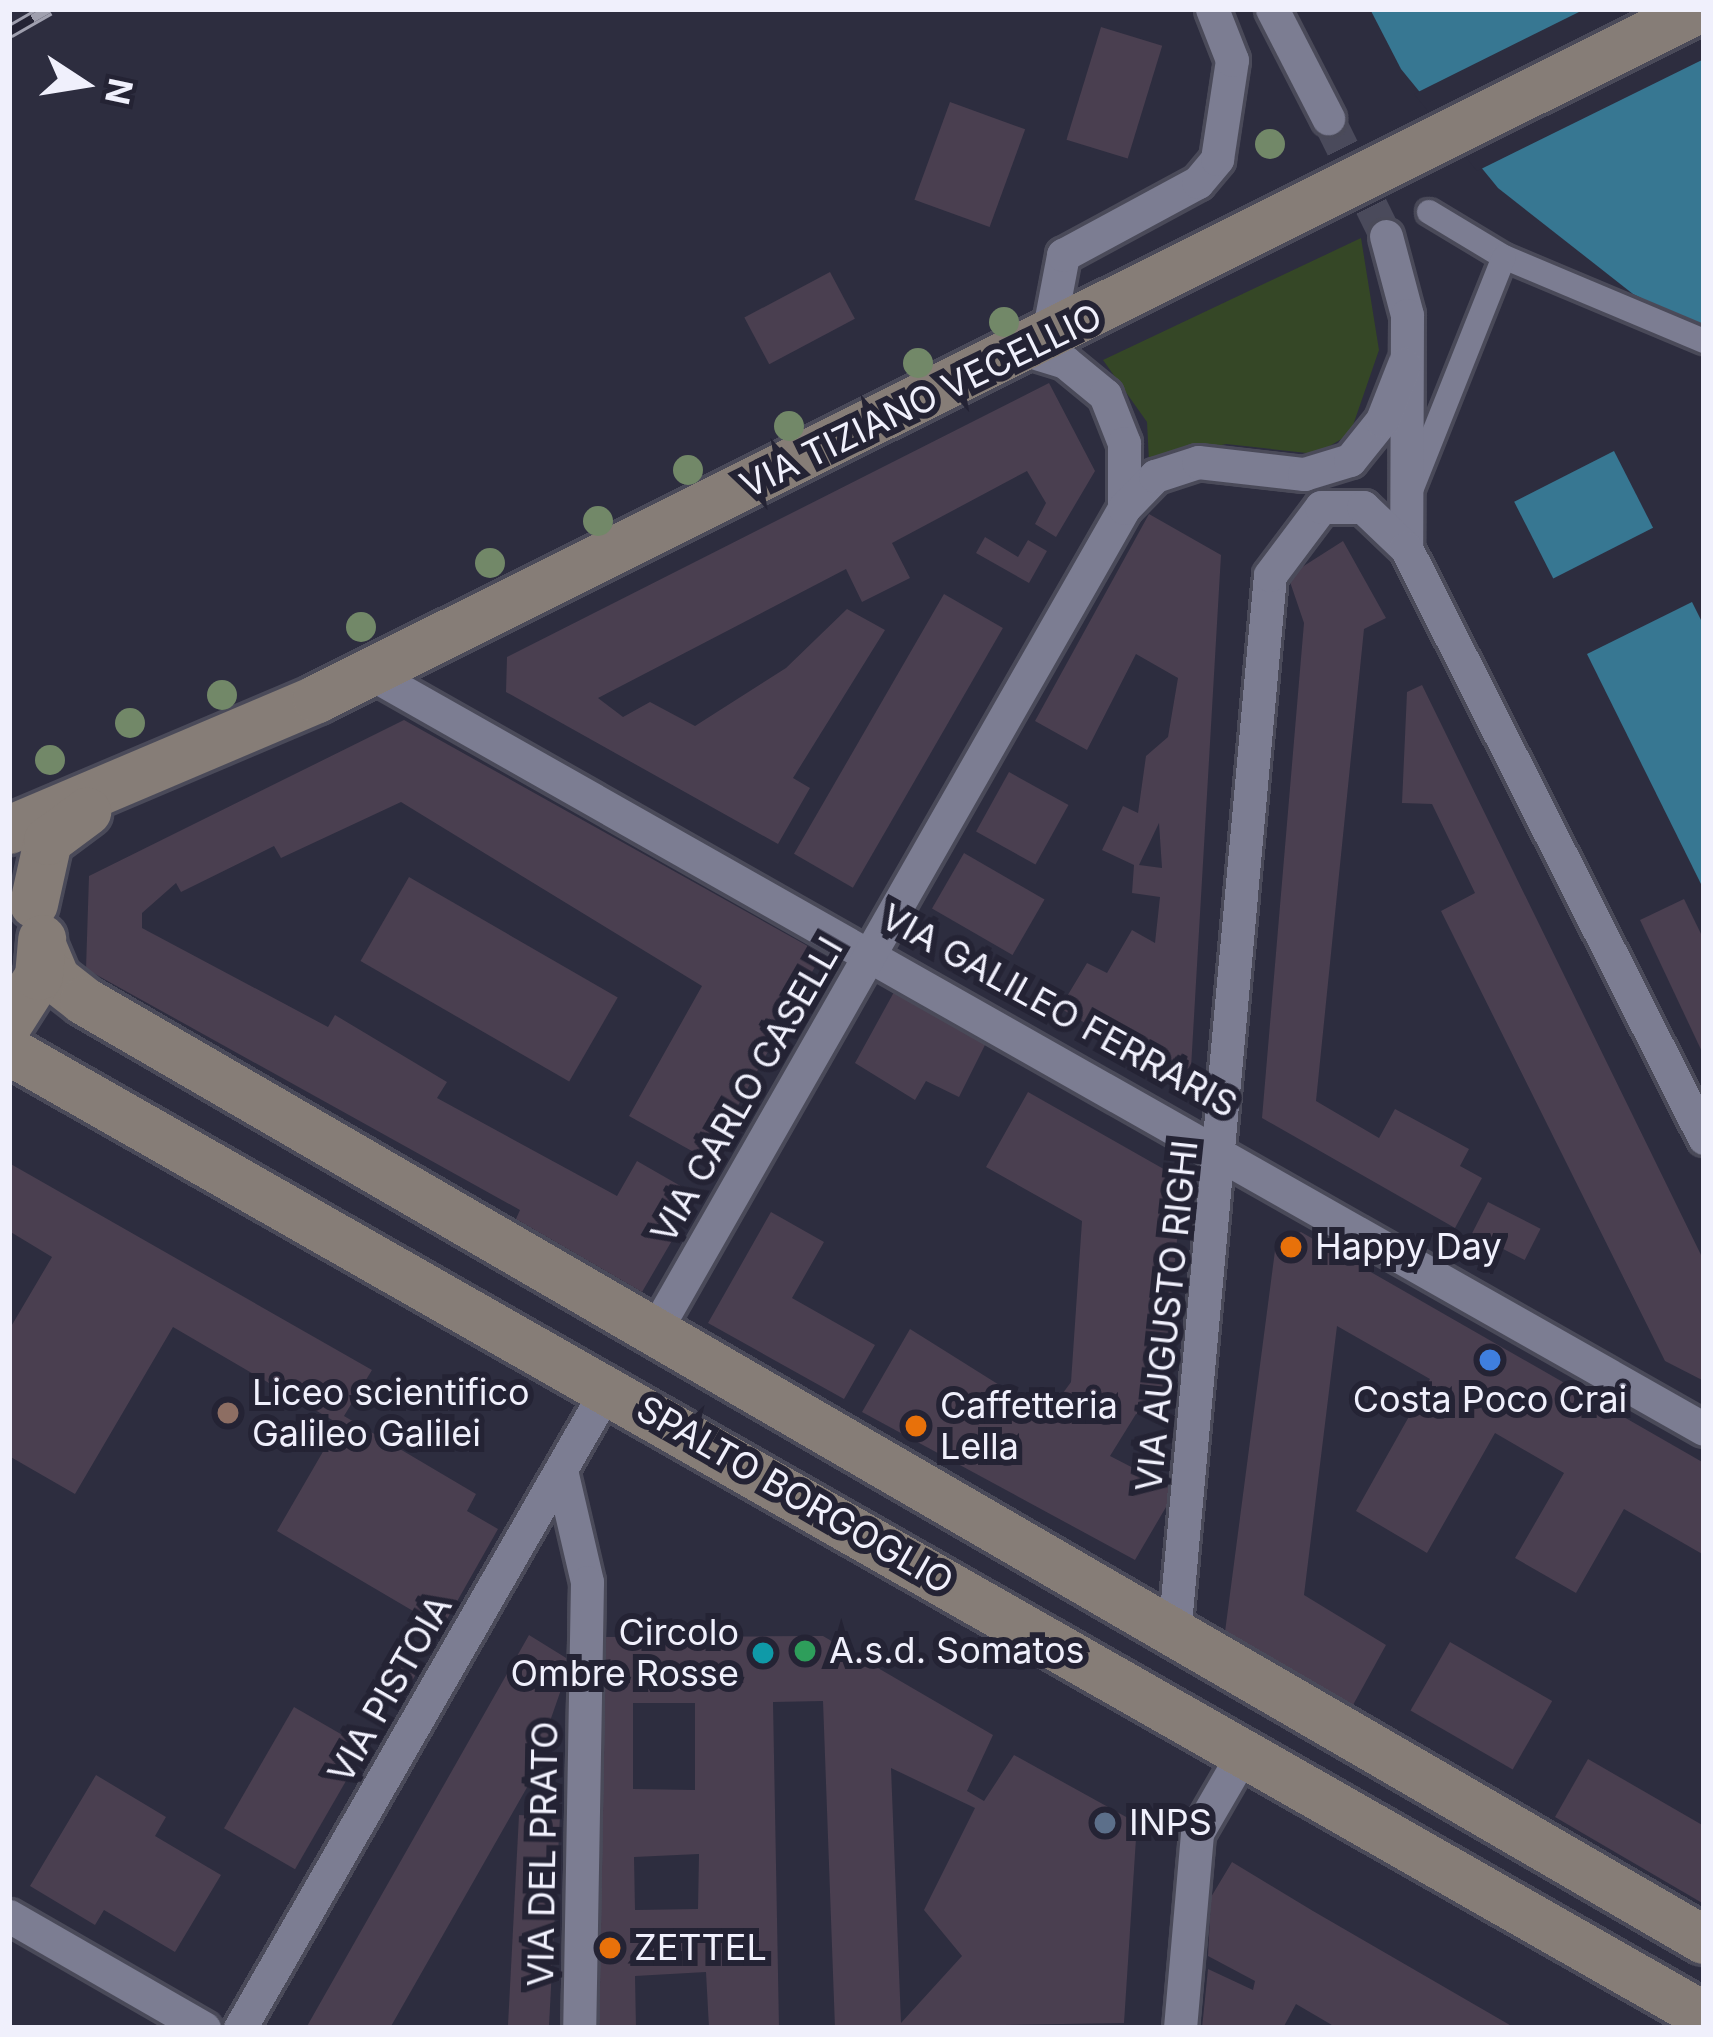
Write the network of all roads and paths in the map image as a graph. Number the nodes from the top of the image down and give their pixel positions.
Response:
1 (1212, 9) edge
2 (1272, 9) edge
3 (1700, 9) edge
4 (1328, 118) tunnel mouth
5 (1429, 212) dead end
6 (1386, 236) tunnel mouth
7 (1504, 257) junction
8 (1704, 341) edge
9 (1037, 344) junction
10 (1404, 364) junction
11 (1124, 508) junction
12 (1402, 512) junction
13 (1406, 548) junction
14 (370, 673) junction
15 (136, 779) junction
16 (9, 830) edge
17 (29, 908) edge
18 (872, 950) junction
19 (9, 1023) edge
20 (9, 1051) edge
21 (1704, 1138) edge
22 (1224, 1148) junction
23 (652, 1336) junction
24 (608, 1389) junction
25 (1704, 1429) edge
26 (561, 1470) junction
27 (1174, 1634) junction
28 (1244, 1752) junction
29 (9, 1916) edge
30 (1704, 1940) edge
31 (1704, 2016) edge
32 (204, 2028) edge
33 (241, 2028) edge
34 (579, 2028) edge
35 (1180, 2028) edge

1 - 9 street
2 - 4 street
3 - 9 main road, VIA TIZIANO VECELLIO
5 - 7 street
6 - 10 street
7 - 8 street
7 - 12 street
9 - 11 street
9 - 14 main road, VIA TIZIANO VECELLIO
10 - 11 street
10 - 12 street
11 - 18 street, VIA CARLO CASELLI
12 - 13 street
13 - 21 street
13 - 22 street, VIA AUGUSTO RIGHI
14 - 15 main road, VIA TIZIANO VECELLIO
14 - 18 street, VIA GALILEO FERRARIS
15 - 16 main road
15 - 17 main road
17 - 19 main road
17 - 23 main road, SPALTO BORGOGLIO
18 - 22 street, VIA GALILEO FERRARIS
18 - 23 street, VIA CARLO CASELLI
20 - 24 main road, SPALTO BORGOGLIO
22 - 25 street, VIA GALILEO FERRARIS
22 - 27 street, VIA AUGUSTO RIGHI
23 - 27 main road, SPALTO BORGOGLIO
24 - 26 street, VIA PISTOIA
24 - 28 main road, SPALTO BORGOGLIO
26 - 33 street, VIA PISTOIA
26 - 34 street, VIA DEL PRATO
27 - 30 main road, SPALTO BORGOGLIO
28 - 31 main road, SPALTO BORGOGLIO
28 - 35 street
29 - 32 street

